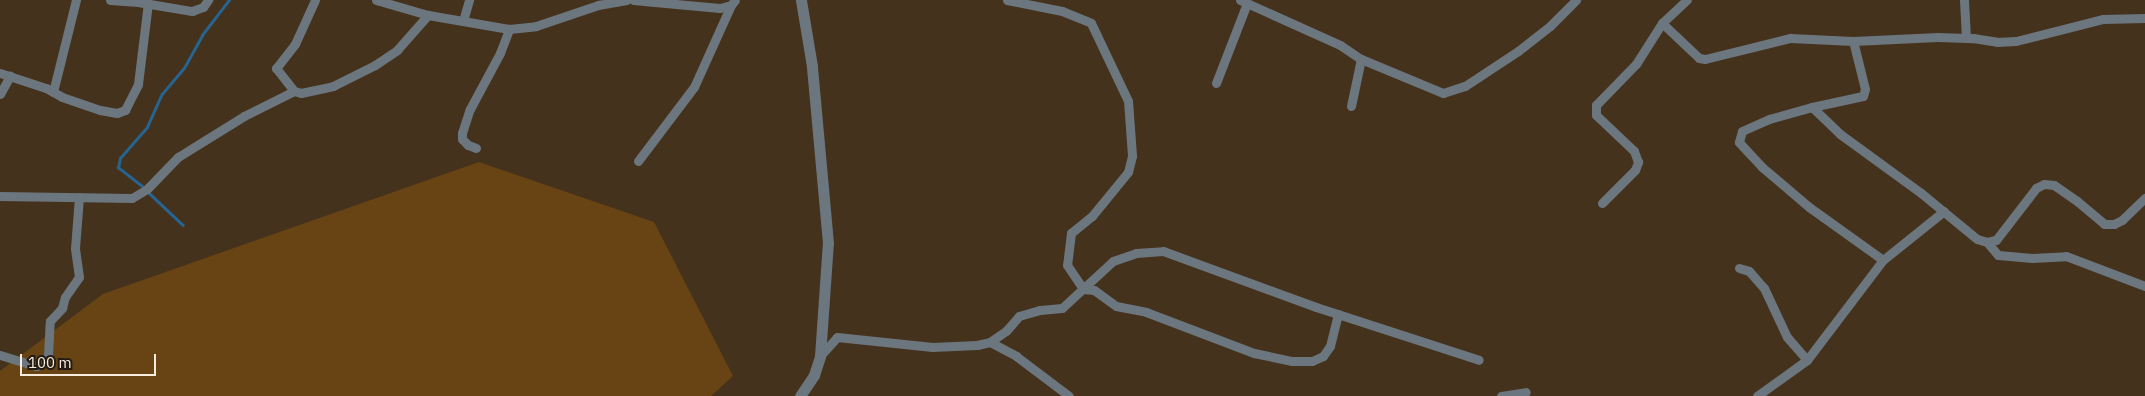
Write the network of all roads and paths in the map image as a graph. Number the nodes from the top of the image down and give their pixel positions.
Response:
1 (76, 0) edge
2 (110, 0) edge
3 (208, 0) edge
4 (315, 0) edge
5 (376, 0) edge
6 (469, 0) edge
7 (627, 0) edge
8 (633, 0) edge
9 (801, 0) edge
10 (1007, 0) edge
11 (1576, 0) edge
12 (1687, 0) edge
13 (1964, 0) edge
14 (1244, 2) edge
15 (148, 3) junction
16 (733, 3) edge
17 (428, 15) junction
18 (2145, 18) edge
19 (463, 21) junction
20 (1662, 22) junction
21 (509, 29) junction
22 (1966, 38) junction
23 (1853, 42) junction
24 (1361, 59) junction
25 (0, 73) edge
26 (10, 76) junction
27 (1216, 83) dead end
28 (294, 91) junction
29 (53, 92) junction
30 (0, 94) edge
31 (1351, 106) dead end
32 (1812, 108) junction
33 (476, 148) dead end
34 (638, 161) dead end
35 (0, 196) edge
36 (79, 197) junction
37 (2145, 198) edge
38 (1602, 203) dead end
39 (1944, 211) junction
40 (1987, 242) junction
41 (1883, 260) junction
42 (1739, 268) dead end
43 (2145, 286) edge
44 (1083, 289) junction
45 (1338, 314) junction
46 (990, 342) junction
47 (0, 355) edge
48 (820, 356) junction
49 (1479, 360) dead end
50 (1806, 360) junction
51 (1526, 392) dead end
52 (800, 396) edge
53 (1069, 396) edge
54 (1501, 396) edge
55 (1758, 396) edge

1 - 29 street
2 - 15 street
3 - 15 street
4 - 28 street
5 - 17 street
6 - 19 street
7 - 21 street
8 - 16 street
9 - 48 street
10 - 44 street
11 - 24 street
12 - 20 street
13 - 22 street
14 - 24 street
14 - 27 street
15 - 29 street
16 - 34 street
17 - 19 street
17 - 28 street
18 - 22 street
19 - 21 street
20 - 23 street
20 - 38 street
21 - 33 street
22 - 23 street
23 - 32 street
24 - 31 street
25 - 26 street
26 - 29 street
26 - 30 street
28 - 36 street
32 - 39 street
32 - 41 street
35 - 36 street
36 - 47 street
37 - 40 street
39 - 40 street
39 - 41 street
40 - 43 street
41 - 50 street
42 - 50 street
44 - 45 street
44 - 45 street
44 - 46 street
45 - 49 street
46 - 48 street
46 - 53 street
48 - 52 street
50 - 55 street
51 - 54 street

